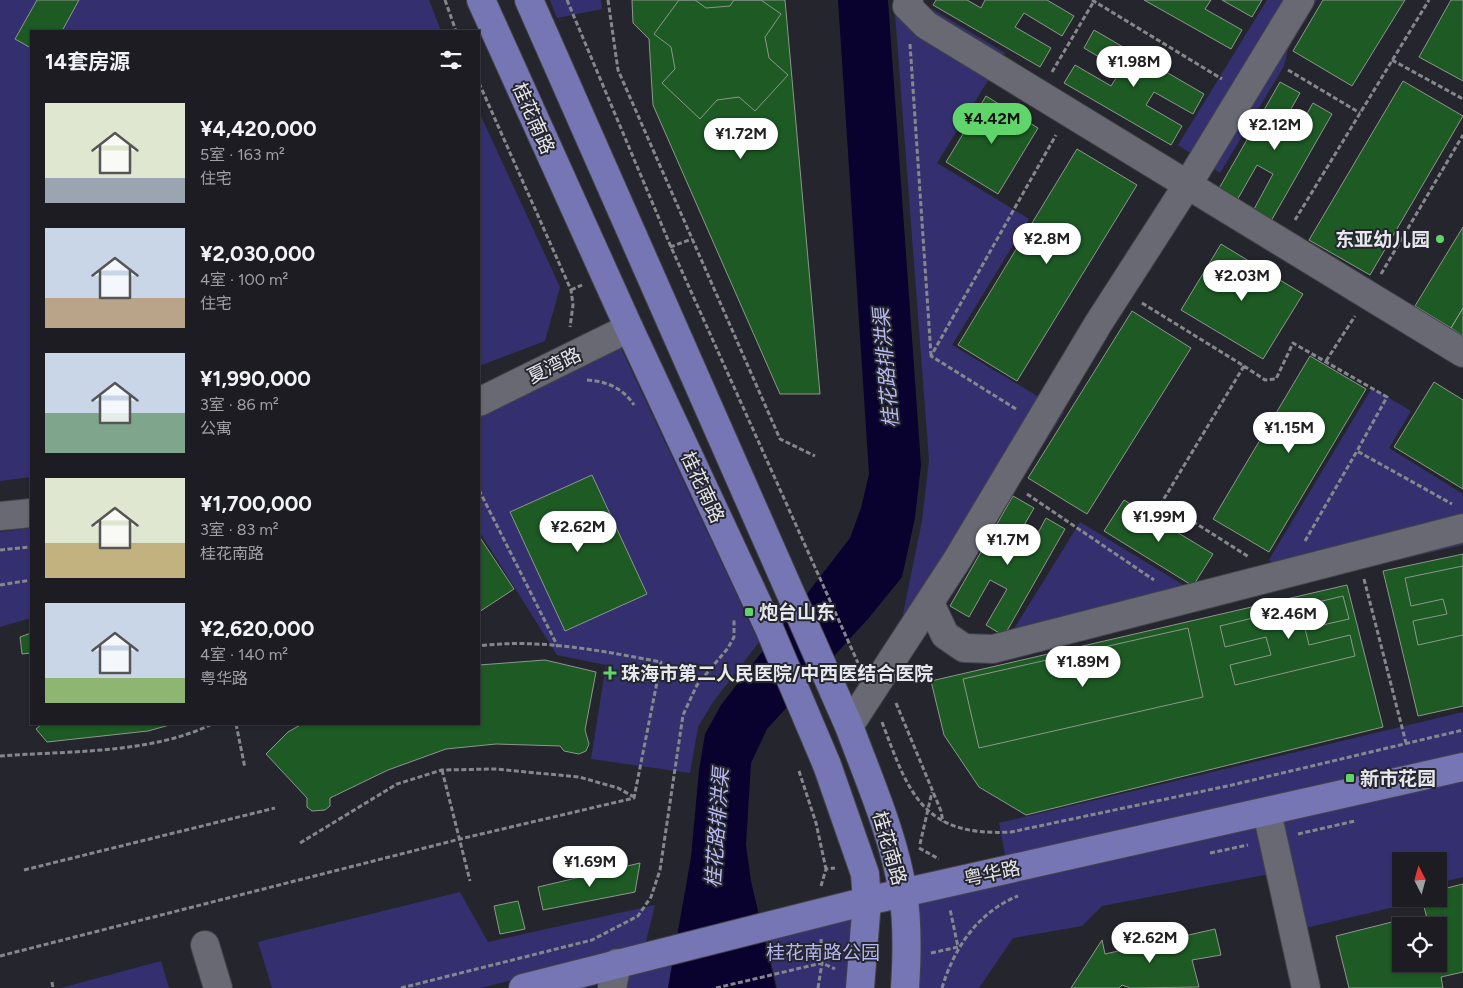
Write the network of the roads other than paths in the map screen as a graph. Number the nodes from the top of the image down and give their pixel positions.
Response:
1 (481, 0) edge
2 (529, 0) edge
3 (1300, 0) edge
4 (908, 3) edge
5 (1188, 184) junction
6 (629, 328) junction
7 (1463, 353) edge
8 (480, 402) edge
9 (30, 513) edge
10 (0, 516) edge
11 (1459, 517) edge
12 (930, 603) junction
13 (849, 726) junction
14 (1463, 767) edge
15 (1267, 812) junction
16 (903, 893) junction
17 (867, 901) junction
18 (205, 945) dead end
19 (615, 976) edge
20 (218, 988) edge
21 (523, 988) edge
22 (860, 988) edge
23 (905, 988) edge
24 (1306, 988) edge

1 - 6 main road, 桂花南路
2 - 13 main road, 桂花南路
3 - 5 street
4 - 5 street
5 - 7 street
5 - 12 street
6 - 8 street, 夏湾路
6 - 17 main road, 桂花南路
9 - 10 street
11 - 12 street
12 - 13 street
13 - 16 main road, 桂花南路
14 - 15 main road, 粤华路
15 - 16 main road, 粤华路
15 - 24 street
16 - 17 main road, 粤华路
16 - 23 main road, 桂花南路
17 - 19 main road, 粤华路
17 - 22 main road, 桂花南路
18 - 20 street
19 - 21 main road, 粤华路

